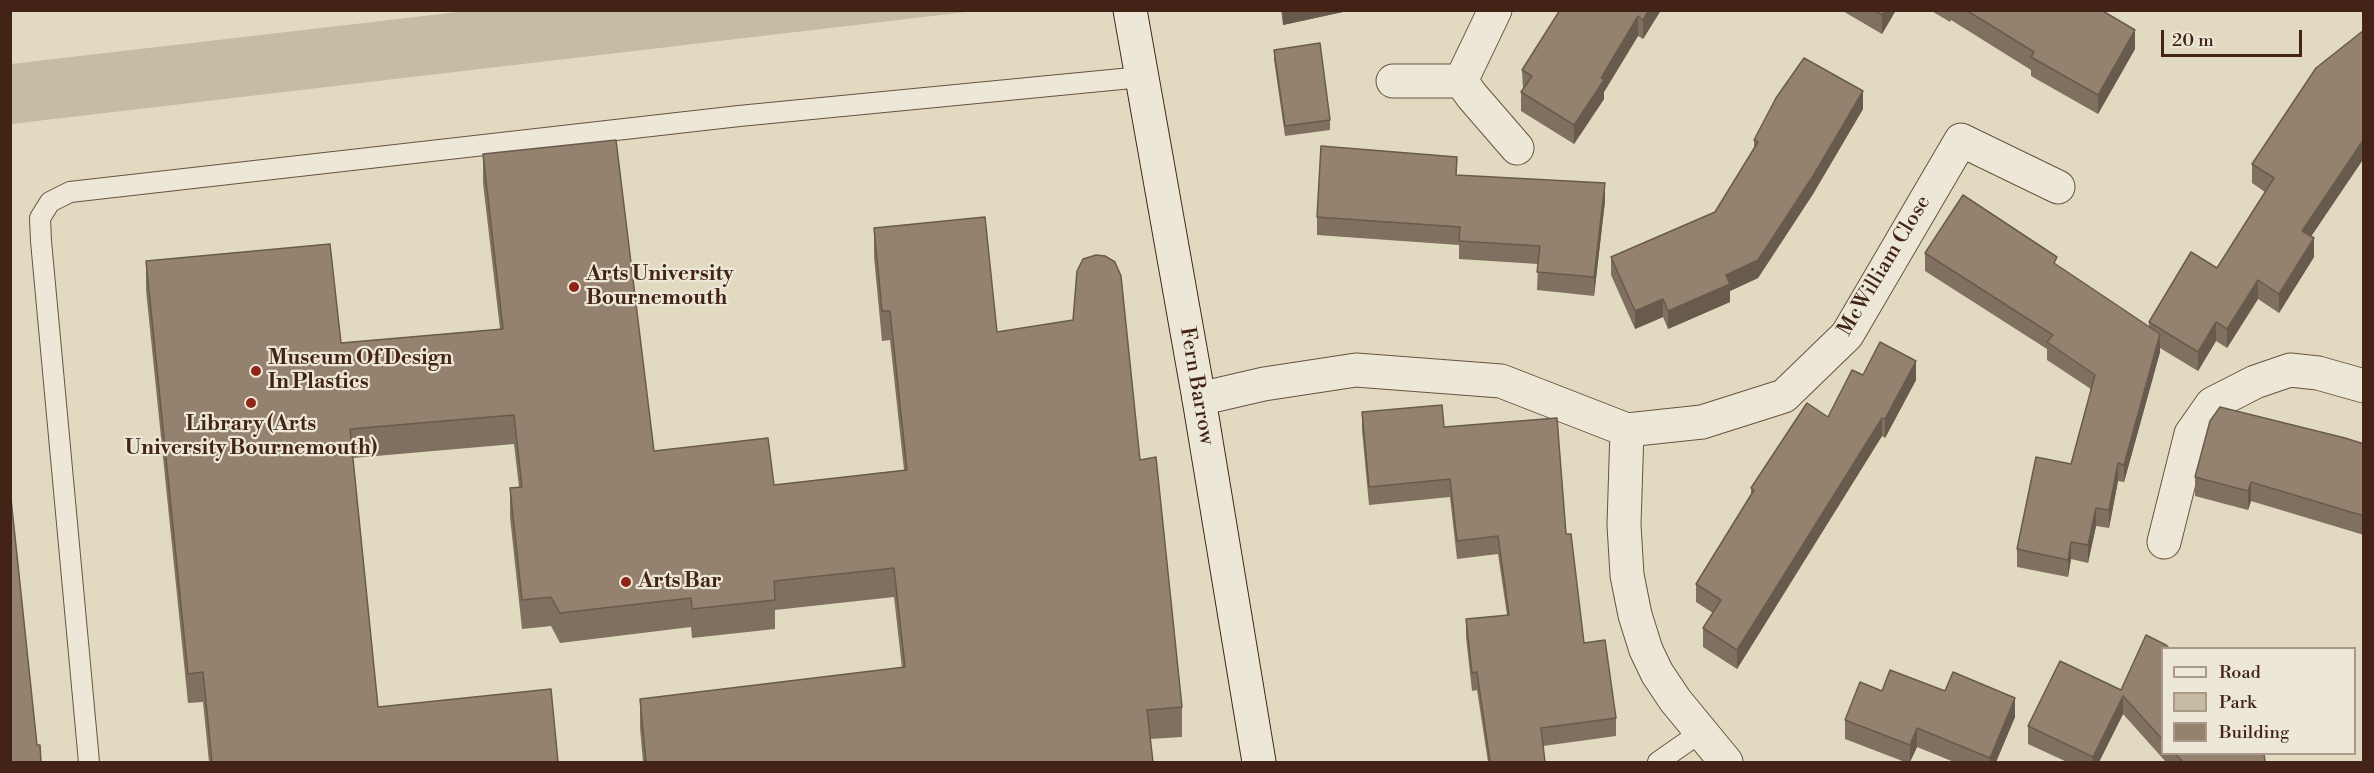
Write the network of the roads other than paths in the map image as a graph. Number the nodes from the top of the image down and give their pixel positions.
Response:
1 (1130, 10) edge
2 (1496, 10) edge
3 (1142, 77) junction
4 (1393, 81) dead end
5 (1461, 81) junction
6 (1517, 148) dead end
7 (2058, 187) dead end
8 (2364, 386) edge
9 (1199, 399) junction
10 (1627, 430) junction
11 (2164, 542) dead end
12 (1701, 732) junction
13 (89, 762) edge
14 (1259, 762) edge
15 (1658, 762) edge
16 (1726, 762) edge

1 - 3 street, Fern Barrow
2 - 5 street
3 - 9 street, Fern Barrow
3 - 13 lane
4 - 5 street
5 - 6 street
7 - 10 street, McWilliam Close
8 - 11 street
9 - 10 street, McWilliam Close
9 - 14 street, Fern Barrow
10 - 12 street
12 - 15 lane
12 - 16 street

